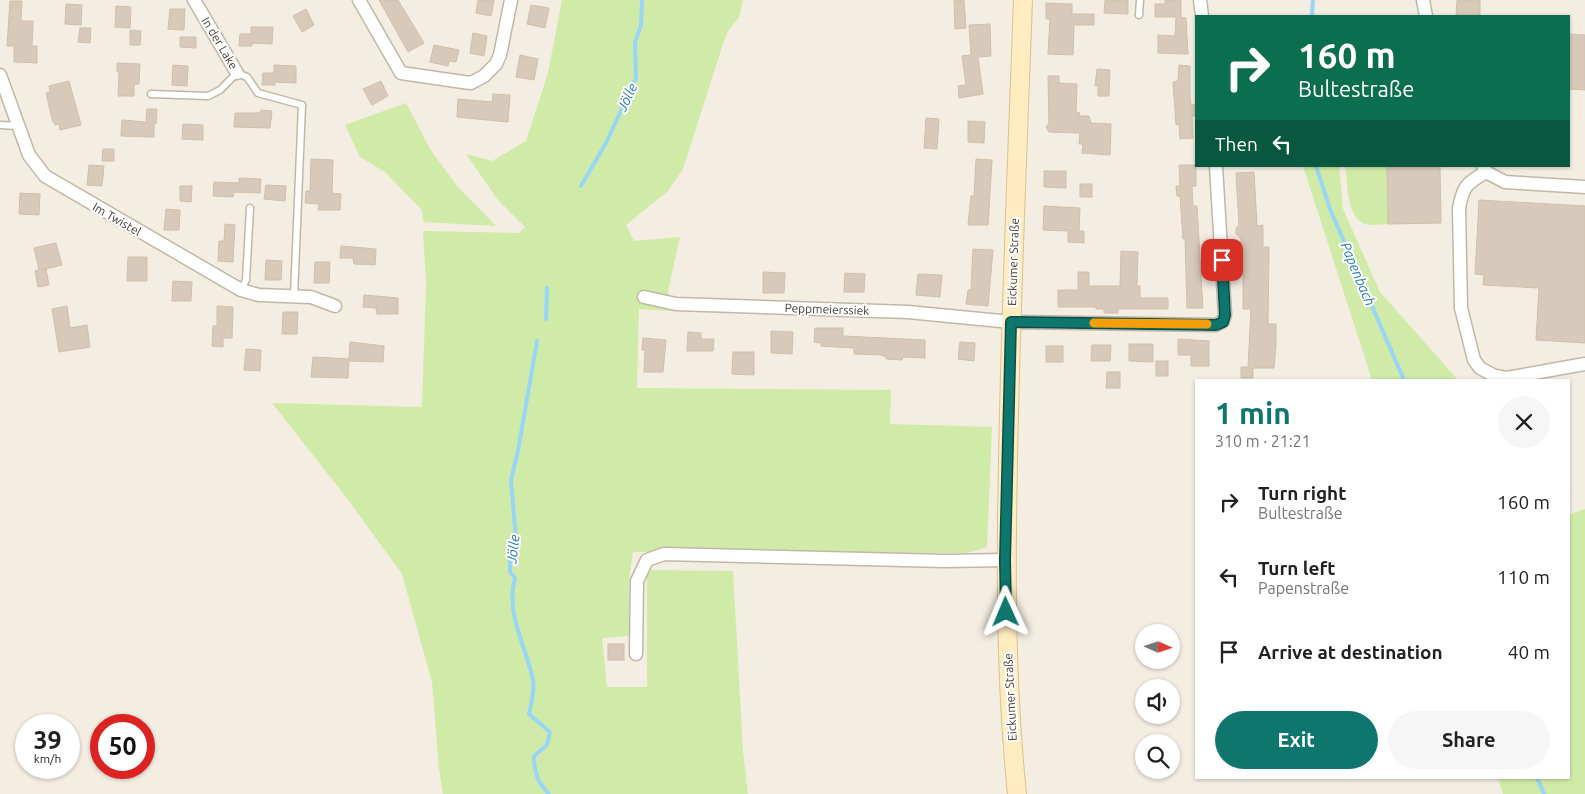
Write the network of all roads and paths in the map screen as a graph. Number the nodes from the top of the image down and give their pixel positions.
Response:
1 (194, 0) edge
2 (360, 0) edge
3 (510, 0) edge
4 (1022, 0) edge
5 (1140, 0) edge
6 (1200, 0) edge
7 (1423, 0) edge
8 (1139, 14) dead end
9 (1202, 15) edge
10 (1426, 15) edge
11 (237, 73) junction
12 (0, 75) edge
13 (151, 94) dead end
14 (0, 125) edge
15 (18, 126) junction
16 (1216, 167) edge
17 (1484, 169) edge
18 (1585, 187) edge
19 (250, 208) dead end
20 (241, 290) junction
21 (294, 296) junction
22 (644, 297) dead end
23 (335, 306) dead end
24 (1011, 322) junction
25 (1585, 364) edge
26 (1005, 560) junction
27 (636, 654) dead end
28 (1017, 794) edge

1 - 11 street, In der Lake
2 - 3 street
4 - 24 main road, Eickumer Straße
5 - 8 lane
6 - 9 street
7 - 10 street
11 - 13 lane
11 - 21 lane, In der Lake
12 - 15 street, Im Twistel
14 - 15 lane
15 - 20 street, Im Twistel
16 - 24 street, Peppmeierssiek
17 - 18 street
17 - 25 street
19 - 20 lane
20 - 21 street, Im Twistel
21 - 23 street, Im Twistel
22 - 24 street, Peppmeierssiek
24 - 26 main road, Eickumer Straße
26 - 27 street
26 - 28 main road, Eickumer Straße

